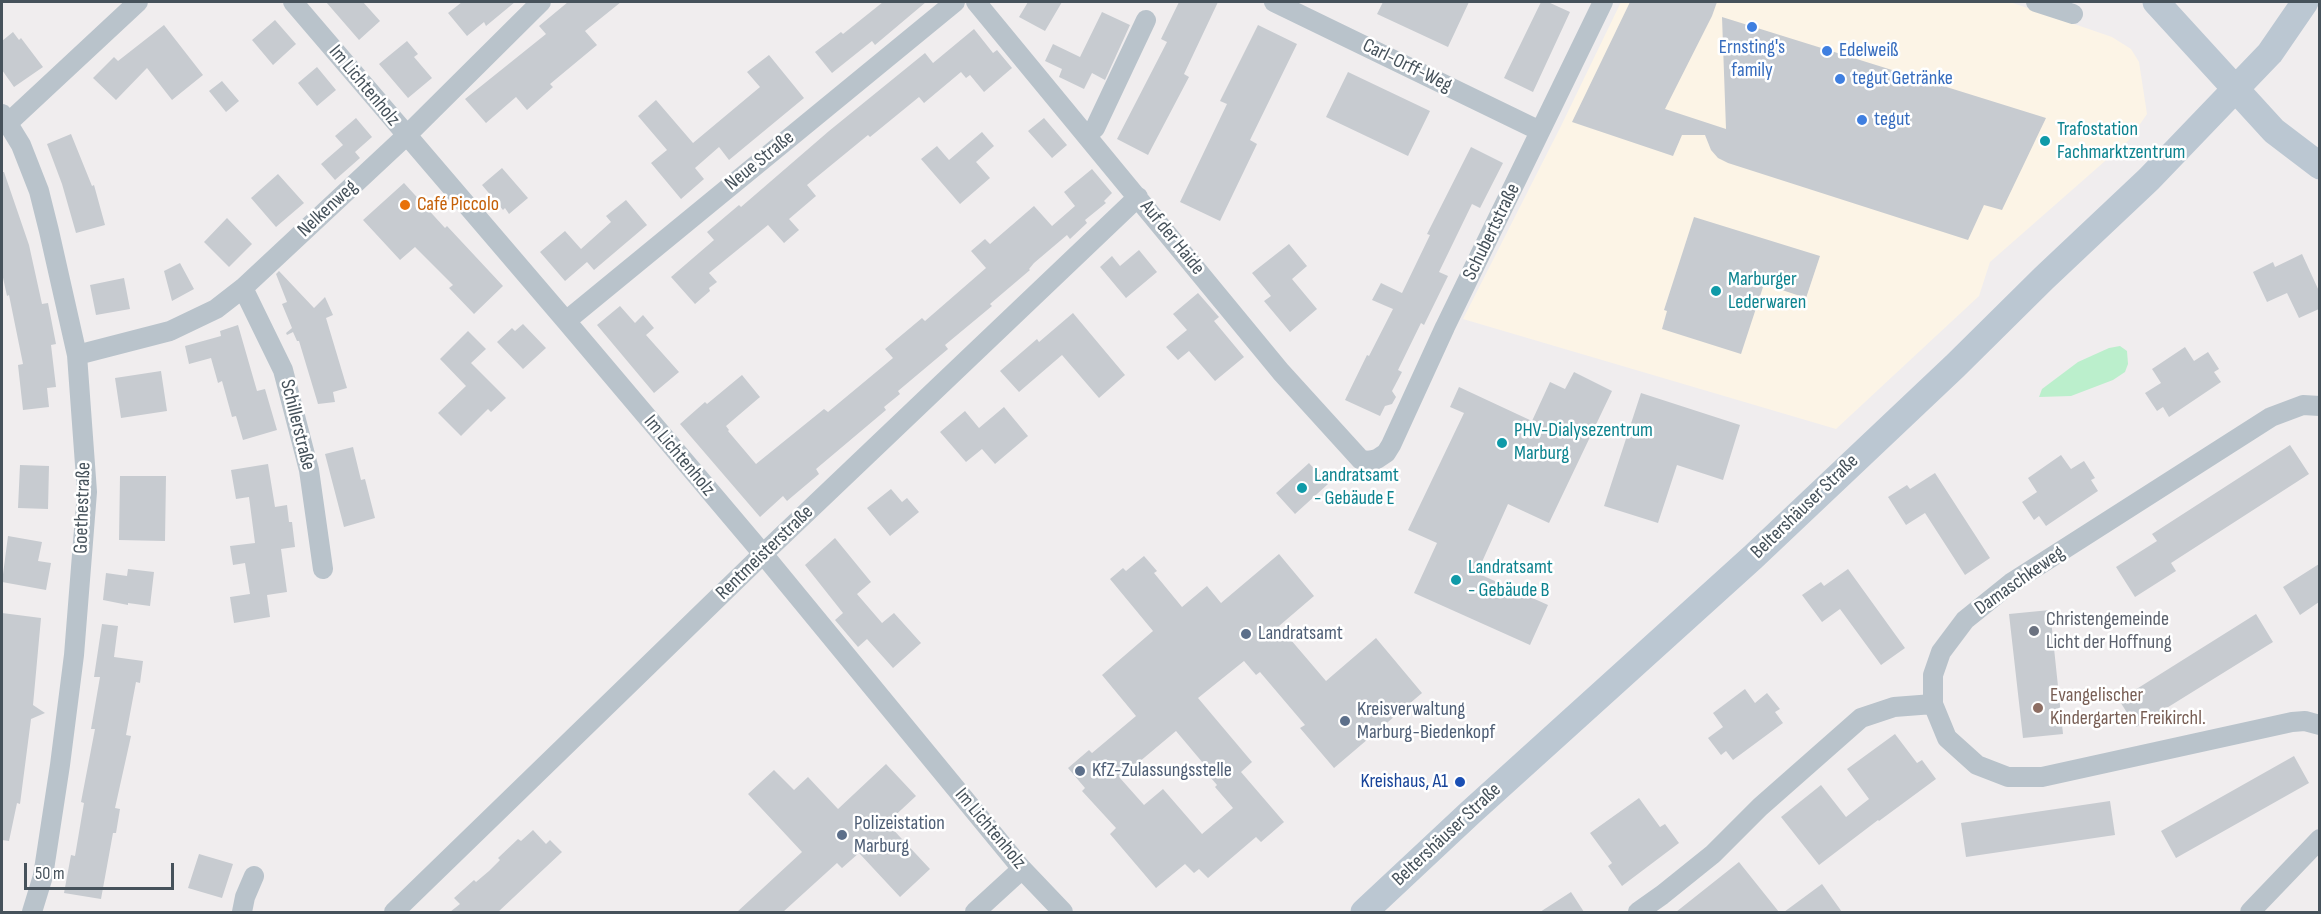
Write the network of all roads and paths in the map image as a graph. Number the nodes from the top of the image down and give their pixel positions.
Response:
1 (138, 2) edge
2 (293, 2) edge
3 (541, 2) edge
4 (955, 2) edge
5 (976, 2) edge
6 (1274, 2) edge
7 (1603, 2) edge
8 (2036, 2) edge
9 (2156, 2) edge
10 (2305, 2) edge
11 (2073, 14) dead end
12 (1146, 20) dead end
13 (2235, 90) junction
14 (5, 118) edge
15 (1540, 131) junction
16 (1087, 135) junction
17 (406, 136) junction
18 (2319, 166) edge
19 (1138, 196) junction
20 (243, 288) junction
21 (566, 321) junction
22 (76, 355) junction
23 (2319, 406) edge
24 (1377, 459) joint
25 (763, 554) junction
26 (322, 569) dead end
27 (1933, 704) junction
28 (2319, 725) edge
29 (2319, 839) edge
30 (1022, 868) junction
31 (254, 876) dead end
32 (32, 912) edge
33 (242, 912) edge
34 (394, 912) edge
35 (975, 912) edge
36 (1063, 912) edge
37 (1364, 912) edge
38 (1638, 912) edge
39 (2250, 912) edge

1 - 14 street
2 - 17 street, Im Lichtenholz
3 - 17 street, Nelkenweg
4 - 21 street, Neue Straße
5 - 16 street, Auf der Haide
6 - 15 street, Carl-Orff-Weg
7 - 15 street, Schubertstraße
8 - 11 street
9 - 13 main road
10 - 13 main road, Beltershäuser Straße
12 - 16 street
13 - 18 main road
13 - 37 main road, Beltershäuser Straße
14 - 22 street, Goethestraße
15 - 24 street, Schubertstraße
16 - 19 street, Auf der Haide
17 - 20 street, Nelkenweg
17 - 21 street, Im Lichtenholz
19 - 24 street, Auf der Haide
19 - 25 street, Rentmeisterstraße
20 - 22 street, Nelkenweg
20 - 26 street, Schillerstraße
21 - 25 street, Im Lichtenholz
22 - 32 street, Goethestraße
23 - 27 street, Damaschkeweg
25 - 30 street, Im Lichtenholz
25 - 34 street, Rentmeisterstraße
27 - 28 street
27 - 38 street
29 - 39 street
30 - 35 street
30 - 36 street, Im Lichtenholz
31 - 33 street

